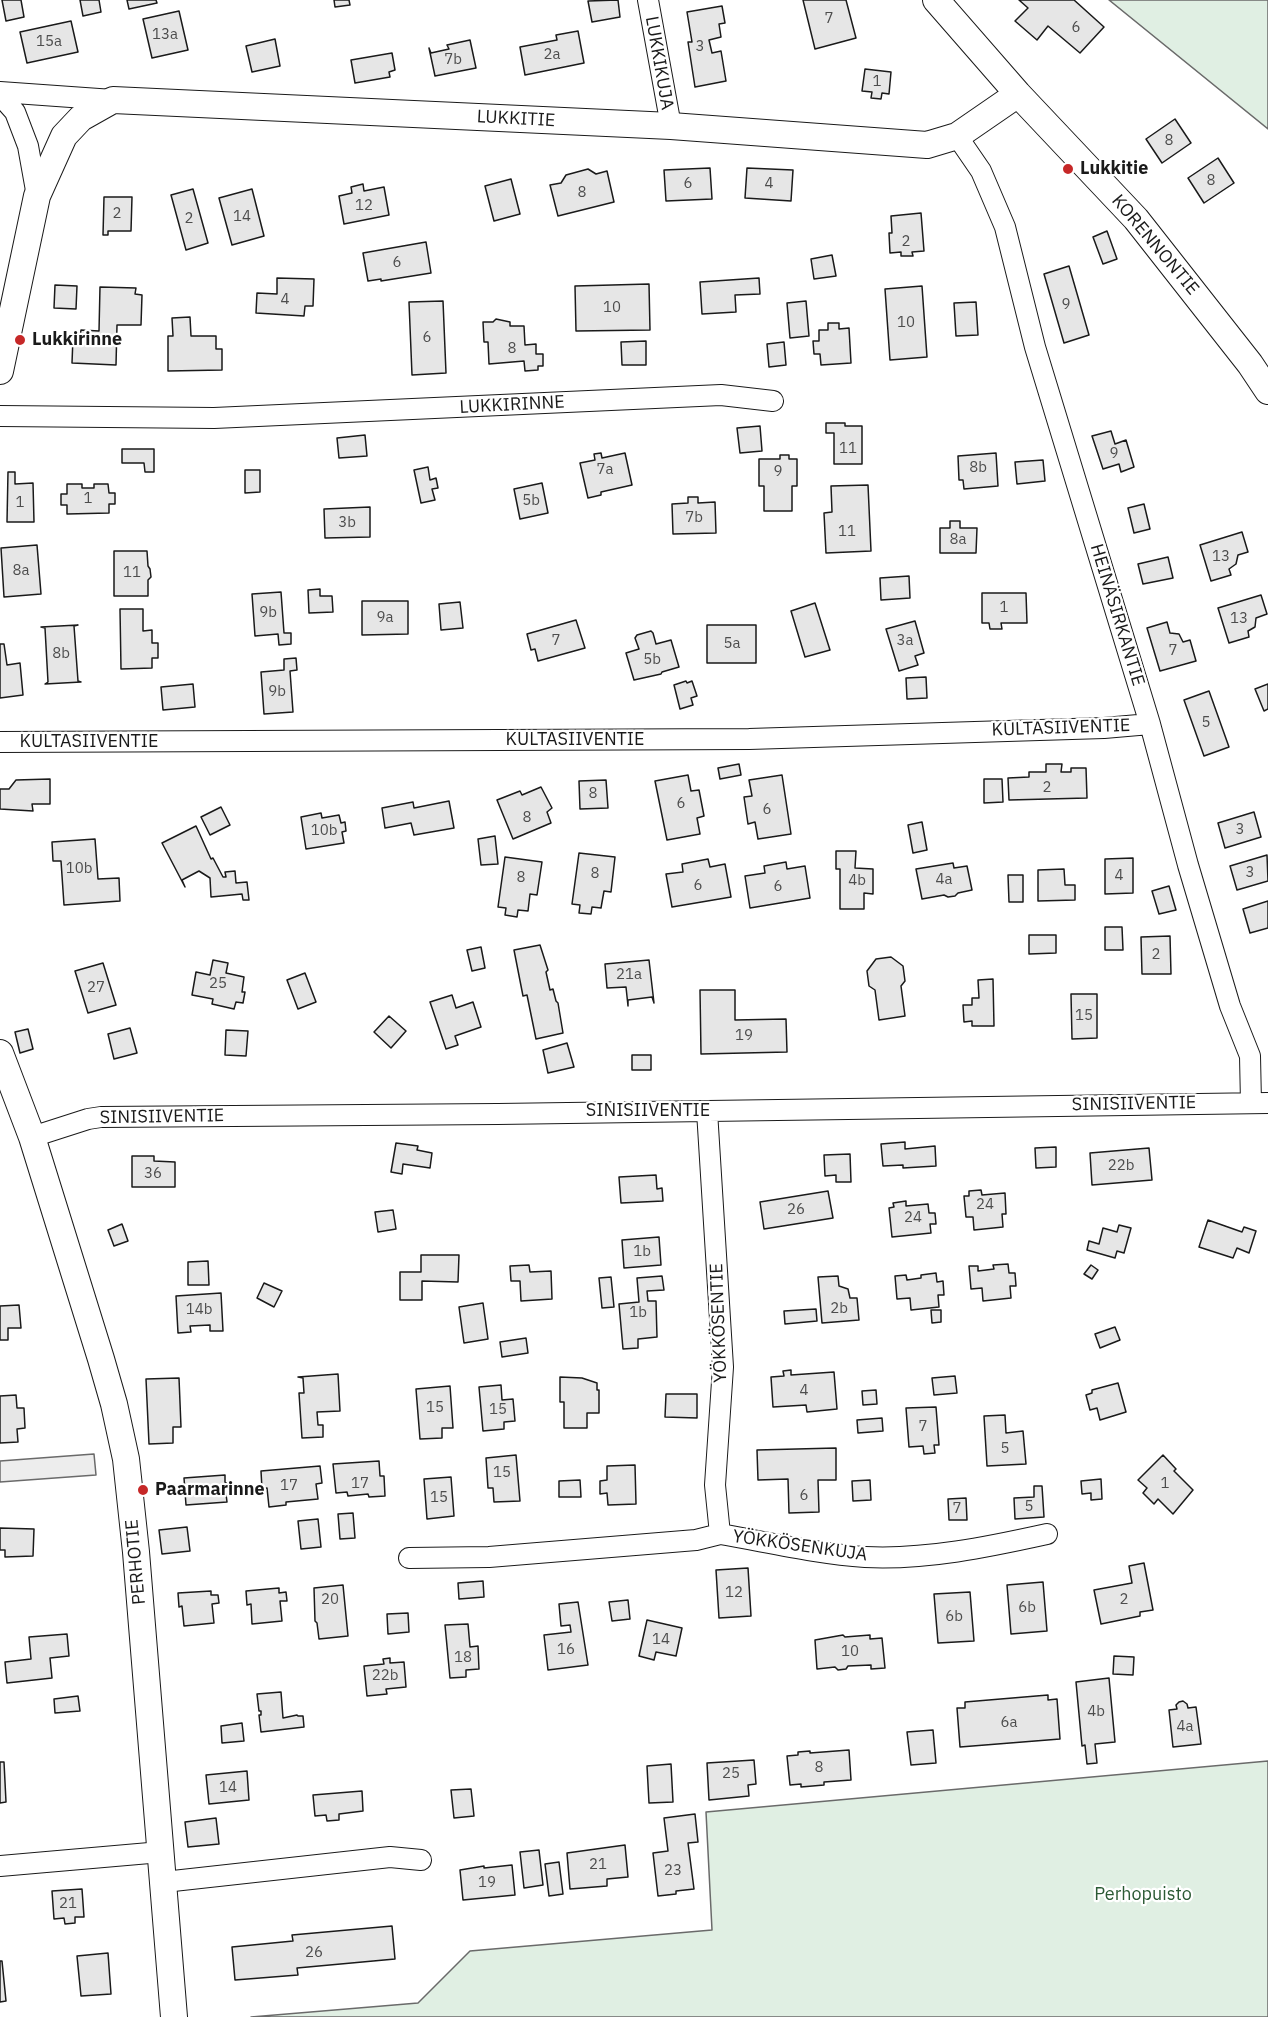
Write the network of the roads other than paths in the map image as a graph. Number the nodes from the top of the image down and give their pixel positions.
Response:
1 (648, 0) edge
2 (936, 0) edge
3 (0, 93) edge
4 (1018, 94) junction
5 (113, 100) junction
6 (670, 126) junction
7 (957, 136) junction
8 (38, 196) junction
9 (1259, 363) edge
10 (0, 371) edge
11 (1268, 391) edge
12 (773, 401) dead end
13 (0, 416) edge
14 (1150, 724) junction
15 (0, 742) edge
16 (0, 1053) edge
17 (1260, 1103) edge
18 (707, 1111) junction
19 (32, 1137) junction
20 (720, 1534) junction
21 (1047, 1534) dead end
22 (409, 1558) dead end
23 (161, 1852) junction
24 (421, 1860) dead end
25 (0, 1866) edge
26 (164, 1882) junction
27 (174, 2017) edge

1 - 6 street, LUKKIKUJA
2 - 4 street, KORENNONTIE
3 - 5 street, LUKKITIE
3 - 8 street
4 - 7 street, LUKKITIE
4 - 9 street, KORENNONTIE
5 - 6 street, LUKKITIE
5 - 8 street
6 - 7 street, LUKKITIE
7 - 14 street, HEINÄSIRKANTIE
8 - 10 street
9 - 11 street, KORENNONTIE
12 - 13 street, LUKKIRINNE
14 - 15 street, KULTASIIVENTIE
14 - 17 street, HEINÄSIRKANTIE
16 - 19 street, PERHOTIE
17 - 18 street, SINISIIVENTIE
18 - 19 street, SINISIIVENTIE
18 - 20 street, YÖKKÖSENTIE
19 - 23 street, PERHOTIE
20 - 21 street, YÖKKÖSENKUJA
20 - 22 street, YÖKKÖSENKUJA
23 - 25 street
23 - 26 street, PERHOTIE
24 - 26 street
26 - 27 street, PERHOTIE

